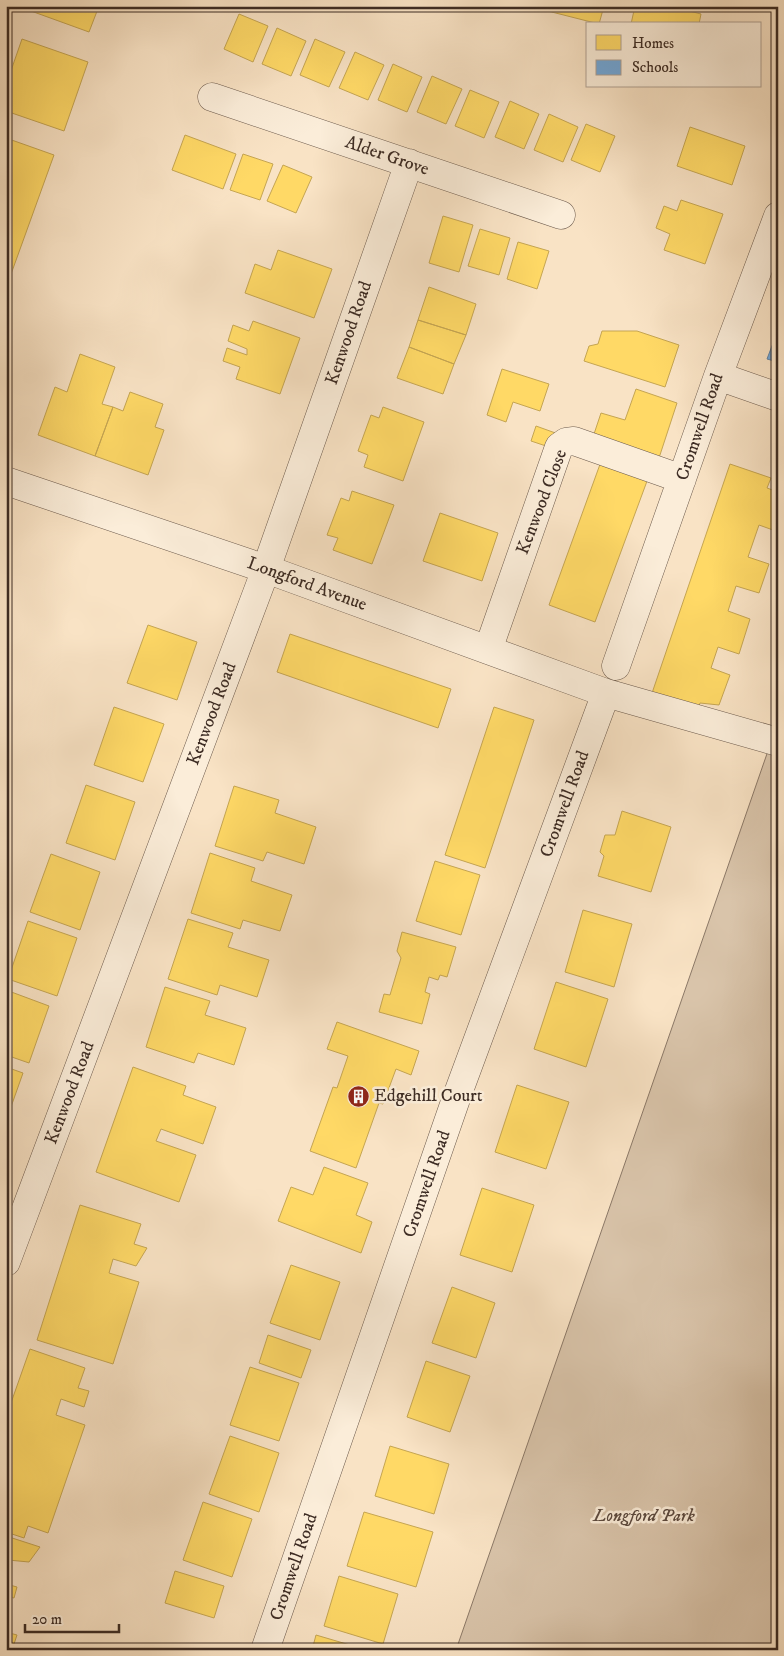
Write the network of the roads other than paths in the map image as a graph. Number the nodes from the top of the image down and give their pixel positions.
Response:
1 (212, 96) dead end
2 (409, 163) junction
3 (561, 215) dead end
4 (778, 216) edge
5 (718, 376) junction
6 (778, 397) edge
7 (682, 479) junction
8 (6, 481) edge
9 (266, 568) junction
10 (488, 650) junction
11 (616, 666) dead end
12 (606, 693) junction
13 (778, 742) edge
14 (6, 1262) edge
15 (265, 1650) edge

1 - 2 street, Alder Grove
2 - 3 street, Alder Grove
2 - 9 street, Kenwood Road
4 - 5 street, Cromwell Road
5 - 6 street
5 - 7 street, Cromwell Road
7 - 10 street, Kenwood Close
7 - 11 street, Cromwell Road
8 - 9 street, Longford Avenue
9 - 10 street, Longford Avenue
9 - 14 street, Kenwood Road
10 - 12 street, Longford Avenue
12 - 13 street, Longford Avenue
12 - 15 street, Cromwell Road

